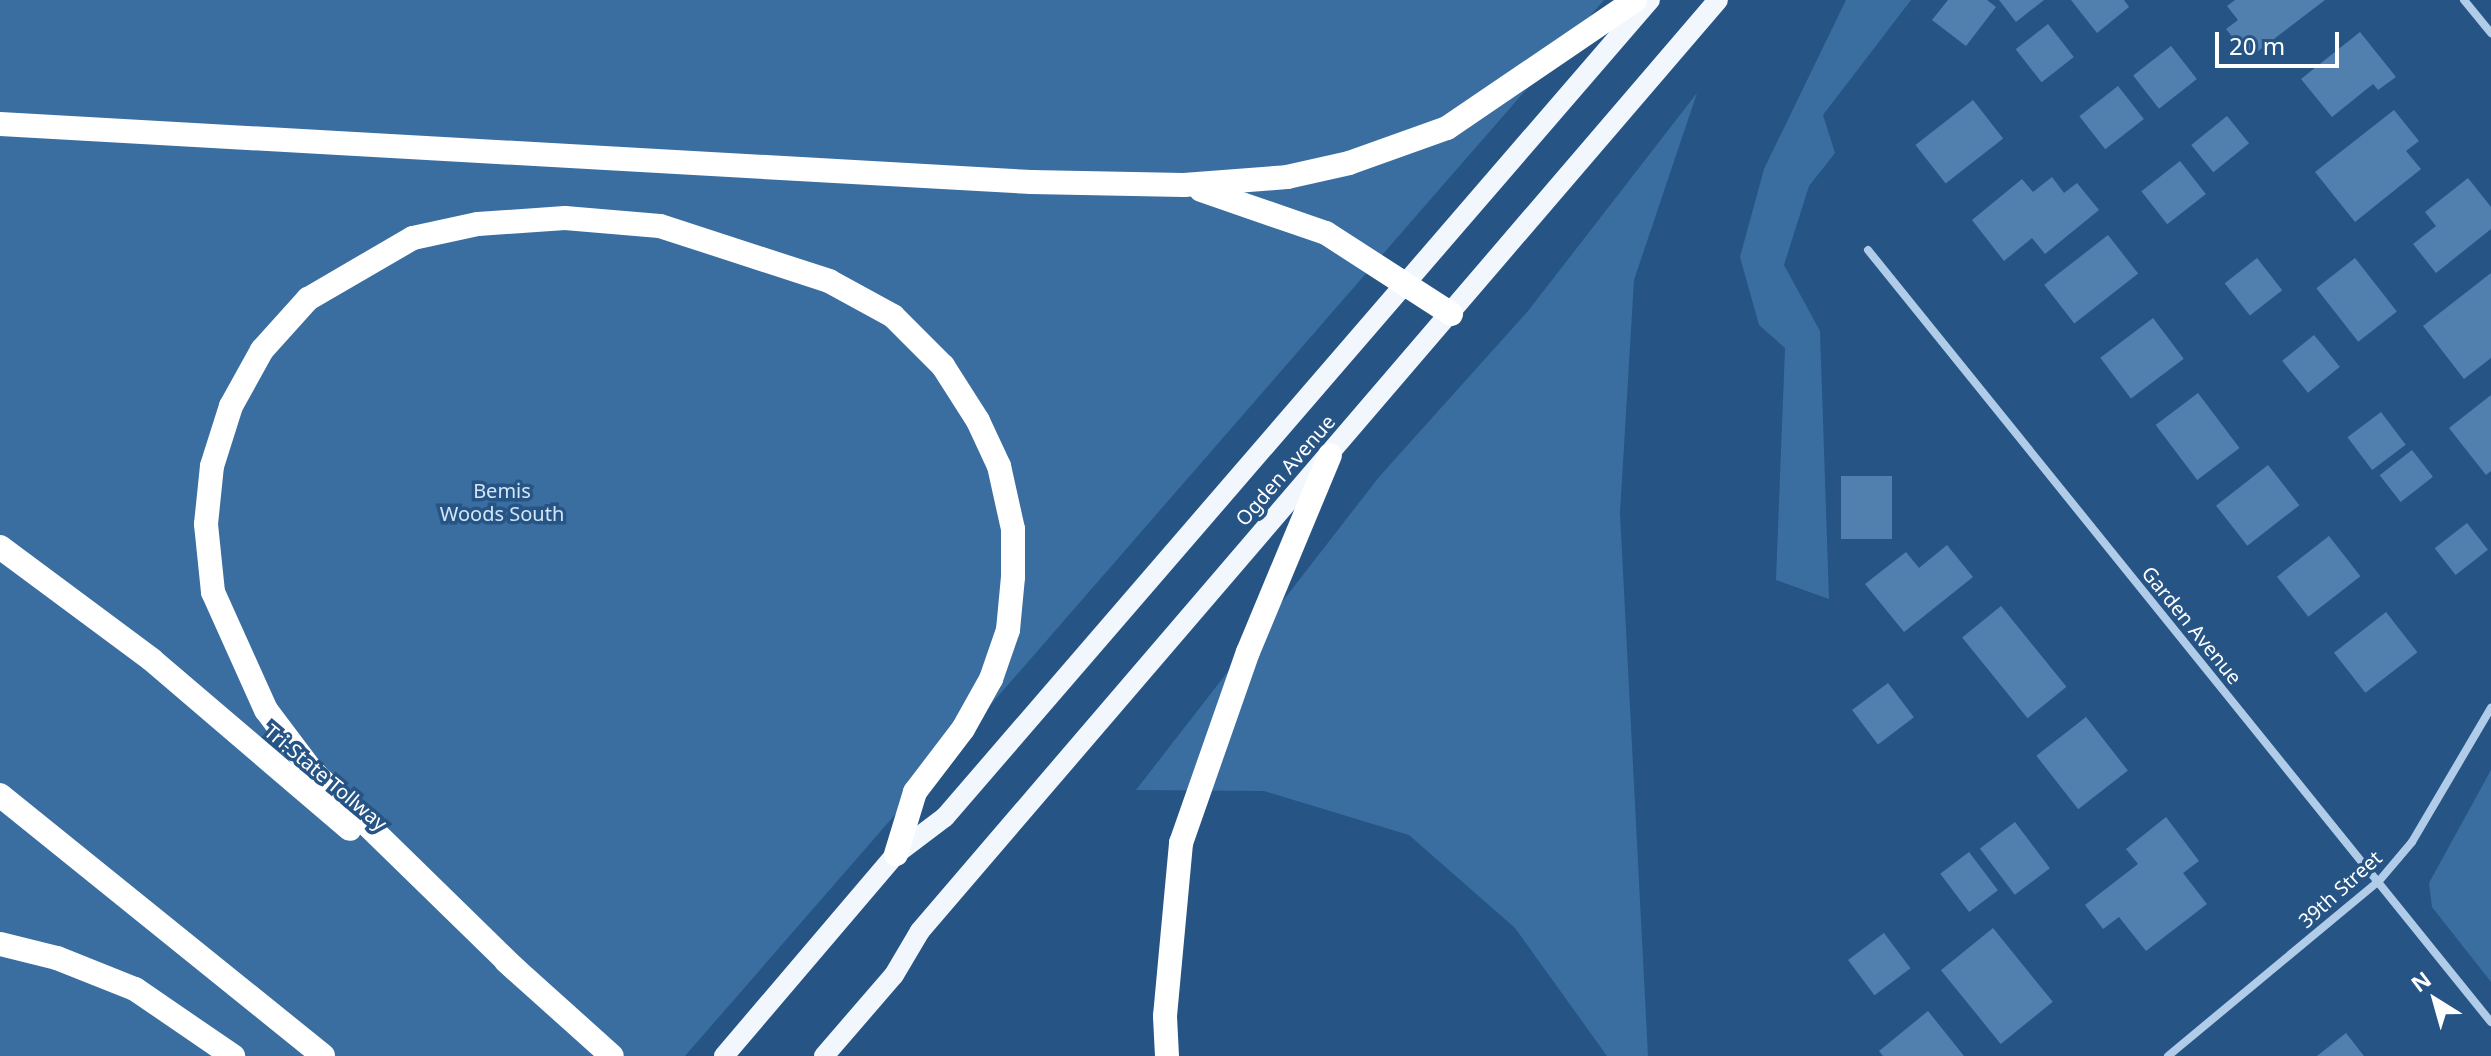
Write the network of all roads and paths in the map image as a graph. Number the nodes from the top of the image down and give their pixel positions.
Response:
1 (1635, 0) edge
2 (1650, 0) edge
3 (1718, 0) edge
4 (2464, 0) edge
5 (2491, 33) edge
6 (0, 124) edge
7 (1184, 185) junction
8 (1868, 250) dead end
9 (1409, 283) junction
10 (1451, 314) junction
11 (1330, 455) junction
12 (0, 547) edge
13 (2491, 708) edge
14 (0, 795) edge
15 (896, 854) junction
16 (2379, 881) junction
17 (0, 944) edge
18 (516, 970) junction
19 (2491, 1022) edge
20 (233, 1056) edge
21 (323, 1056) edge
22 (612, 1056) edge
23 (724, 1056) edge
24 (824, 1056) edge
25 (1167, 1056) edge
26 (2168, 1056) edge

1 - 7 highway
2 - 9 main road, Ogden Avenue
3 - 10 main road, Ogden Avenue
4 - 5 street
6 - 7 highway
7 - 9 highway
8 - 16 street, Garden Avenue
9 - 10 highway
9 - 15 main road, Ogden Avenue
10 - 11 main road, Ogden Avenue
11 - 24 main road, Ogden Avenue
11 - 25 highway
12 - 18 highway, Tri-State Tollway
13 - 16 street, 39th Street
14 - 21 highway
15 - 18 highway
15 - 23 main road, Ogden Avenue
16 - 19 street, Garden Avenue
16 - 26 street, 39th Street
17 - 20 highway
18 - 22 highway, Tri-State Tollway

